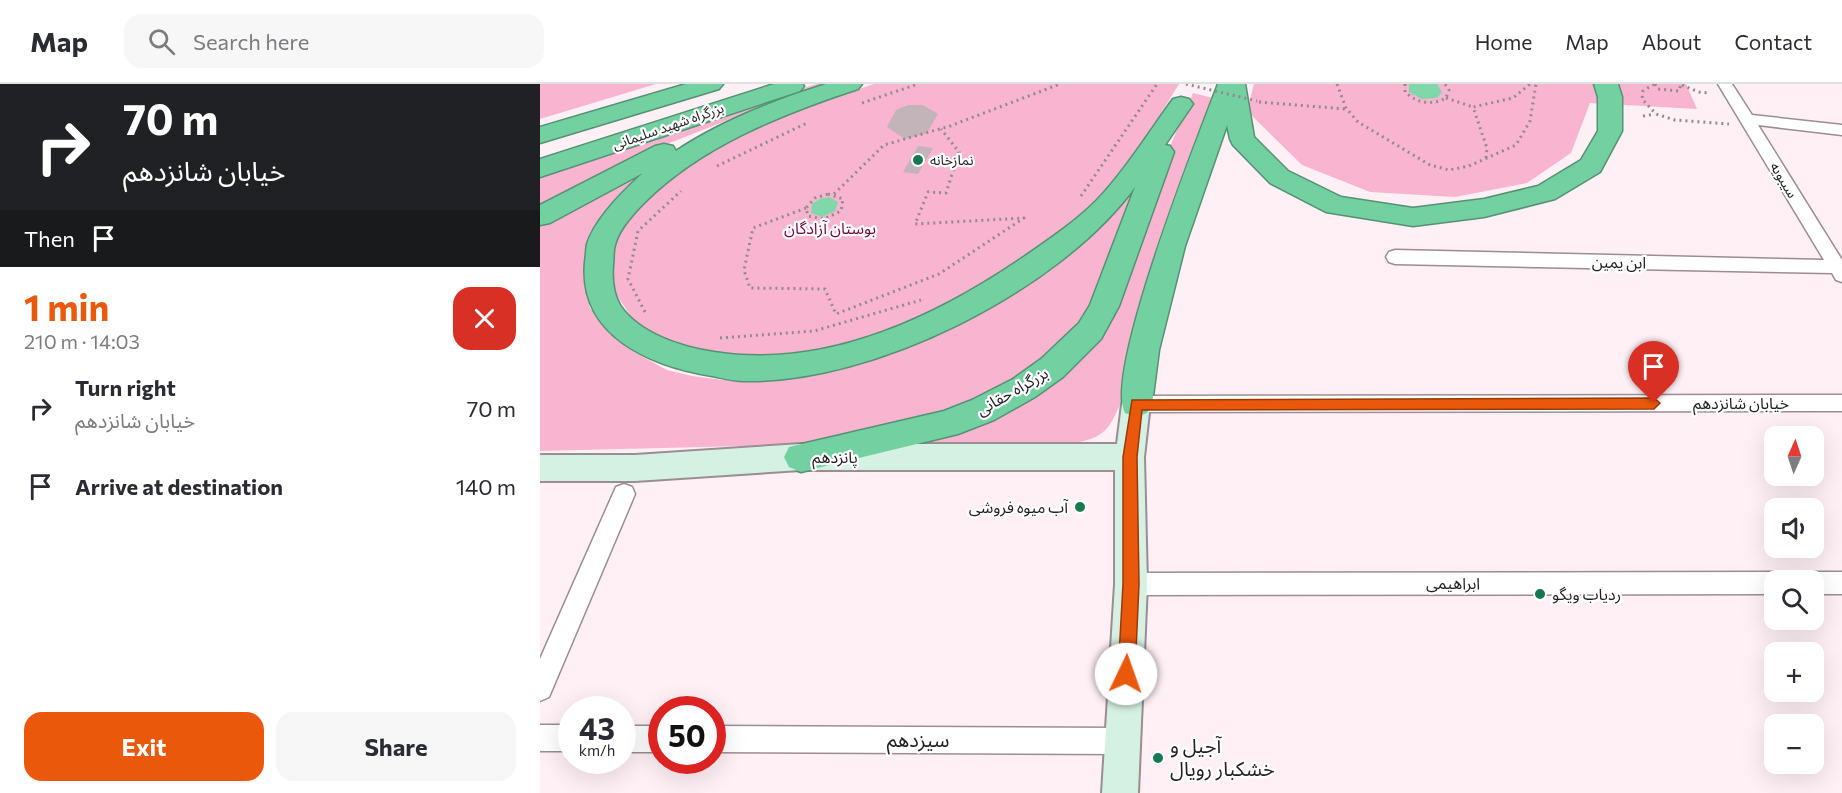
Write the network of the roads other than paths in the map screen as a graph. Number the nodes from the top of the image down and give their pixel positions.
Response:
1 (672, 84) edge
2 (711, 84) edge
3 (1232, 84) edge
4 (1606, 84) edge
5 (1725, 84) edge
6 (1185, 91) edge
7 (850, 95) edge
8 (804, 101) edge
9 (1749, 122) junction
10 (1842, 130) edge
11 (540, 134) edge
12 (540, 168) edge
13 (540, 216) edge
14 (1395, 257) dead end
15 (1840, 270) edge
16 (1842, 403) edge
17 (1136, 404) junction
18 (801, 457) junction
19 (1130, 457) junction
20 (540, 468) edge
21 (624, 494) dead end
22 (1764, 583) edge
23 (1824, 583) edge
24 (1842, 583) edge
25 (1131, 584) junction
26 (540, 688) edge
27 (540, 738) edge
28 (558, 738) edge
29 (726, 739) edge
30 (1123, 741) junction
31 (1120, 793) edge

1 - 11 highway
2 - 11 highway, بزرگراه شهید سلیمانی
3 - 4 highway
3 - 17 highway
5 - 9 street, سیبویه
6 - 8 highway
6 - 18 highway, بزرگراه حقانی
7 - 8 highway
8 - 12 highway, بزرگراه شهید سلیمانی
8 - 13 highway
9 - 10 street
9 - 15 street, سیبویه
14 - 15 street, ابن یمین
16 - 17 street, خیابان شانزدهم
17 - 19 main road
18 - 19 main road, پانزدهم
18 - 20 main road, پانزدهم
19 - 25 main road
21 - 26 street
22 - 25 street, ابراهیمی
23 - 24 street
25 - 30 main road
27 - 28 street
29 - 30 street, سیزدهم
30 - 31 main road

